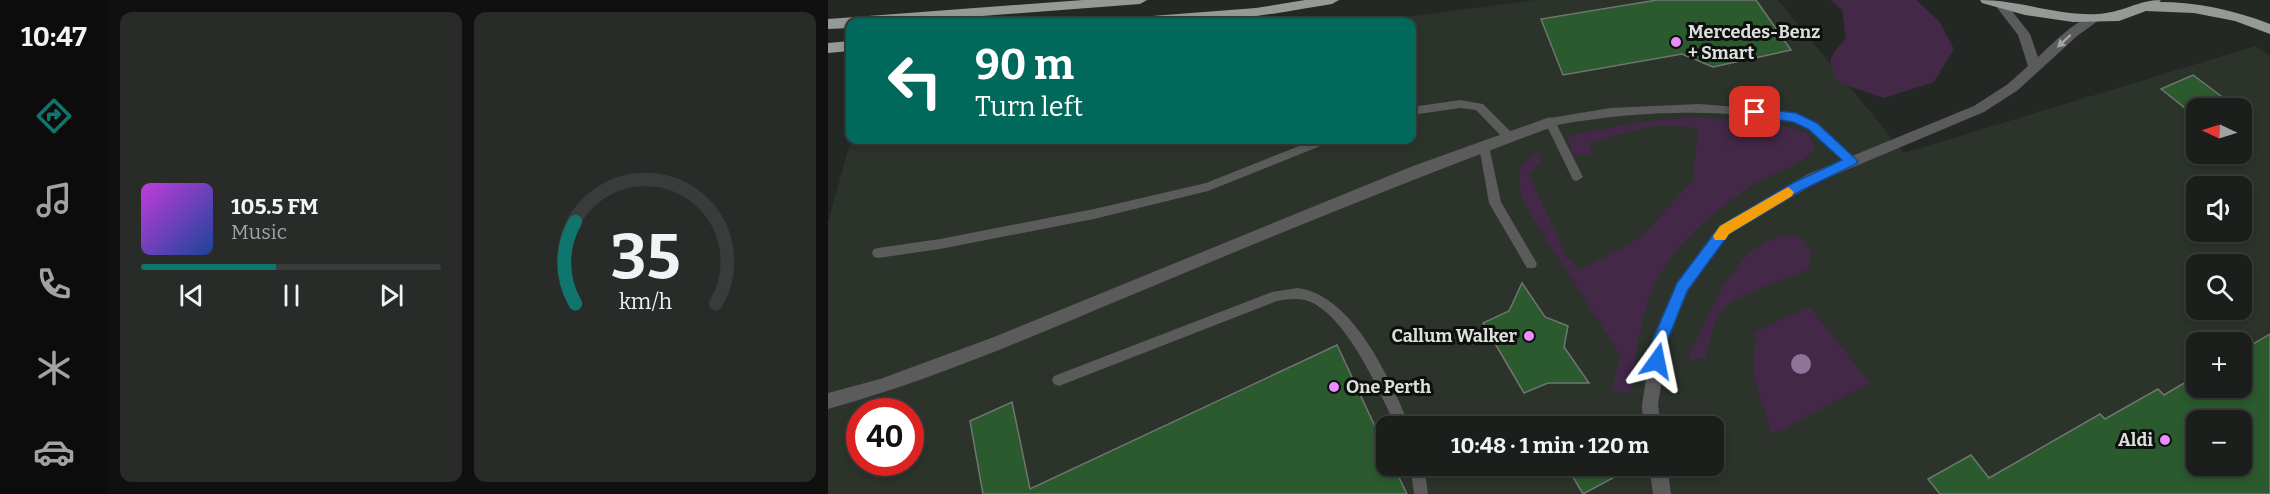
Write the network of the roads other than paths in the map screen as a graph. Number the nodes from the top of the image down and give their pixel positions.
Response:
1 (1140, 0) edge
2 (1332, 0) edge
3 (1987, 0) edge
4 (2150, 4) edge
5 (2001, 5) junction
6 (904, 18) edge
7 (1178, 18) edge
8 (2096, 18) junction
9 (846, 22) edge
10 (828, 24) edge
11 (2270, 29) edge
12 (846, 46) edge
13 (828, 48) edge
14 (2035, 68) junction
15 (1416, 110) edge
16 (1550, 122) junction
17 (1509, 137) junction
18 (1314, 144) edge
19 (1484, 146) junction
20 (1851, 161) junction
21 (1577, 177) dead end
22 (878, 253) dead end
23 (1531, 264) dead end
24 (1059, 380) dead end
25 (828, 401) edge
26 (1398, 416) edge
27 (1651, 416) edge
28 (1419, 476) edge
29 (1660, 476) edge
30 (1421, 494) edge
31 (1662, 494) edge

1 - 6 highway
2 - 7 highway
3 - 5 highway
4 - 8 highway
4 - 11 highway
5 - 8 highway
5 - 14 street
8 -> 14 street
9 - 10 highway
12 - 13 highway
14 - 20 street
15 - 17 lane
16 - 17 street
16 - 20 lane
16 - 21 lane
17 - 19 street
18 - 22 lane
19 - 23 lane
19 - 25 street
20 - 27 street
24 - 26 lane
28 - 30 lane
29 - 31 street

